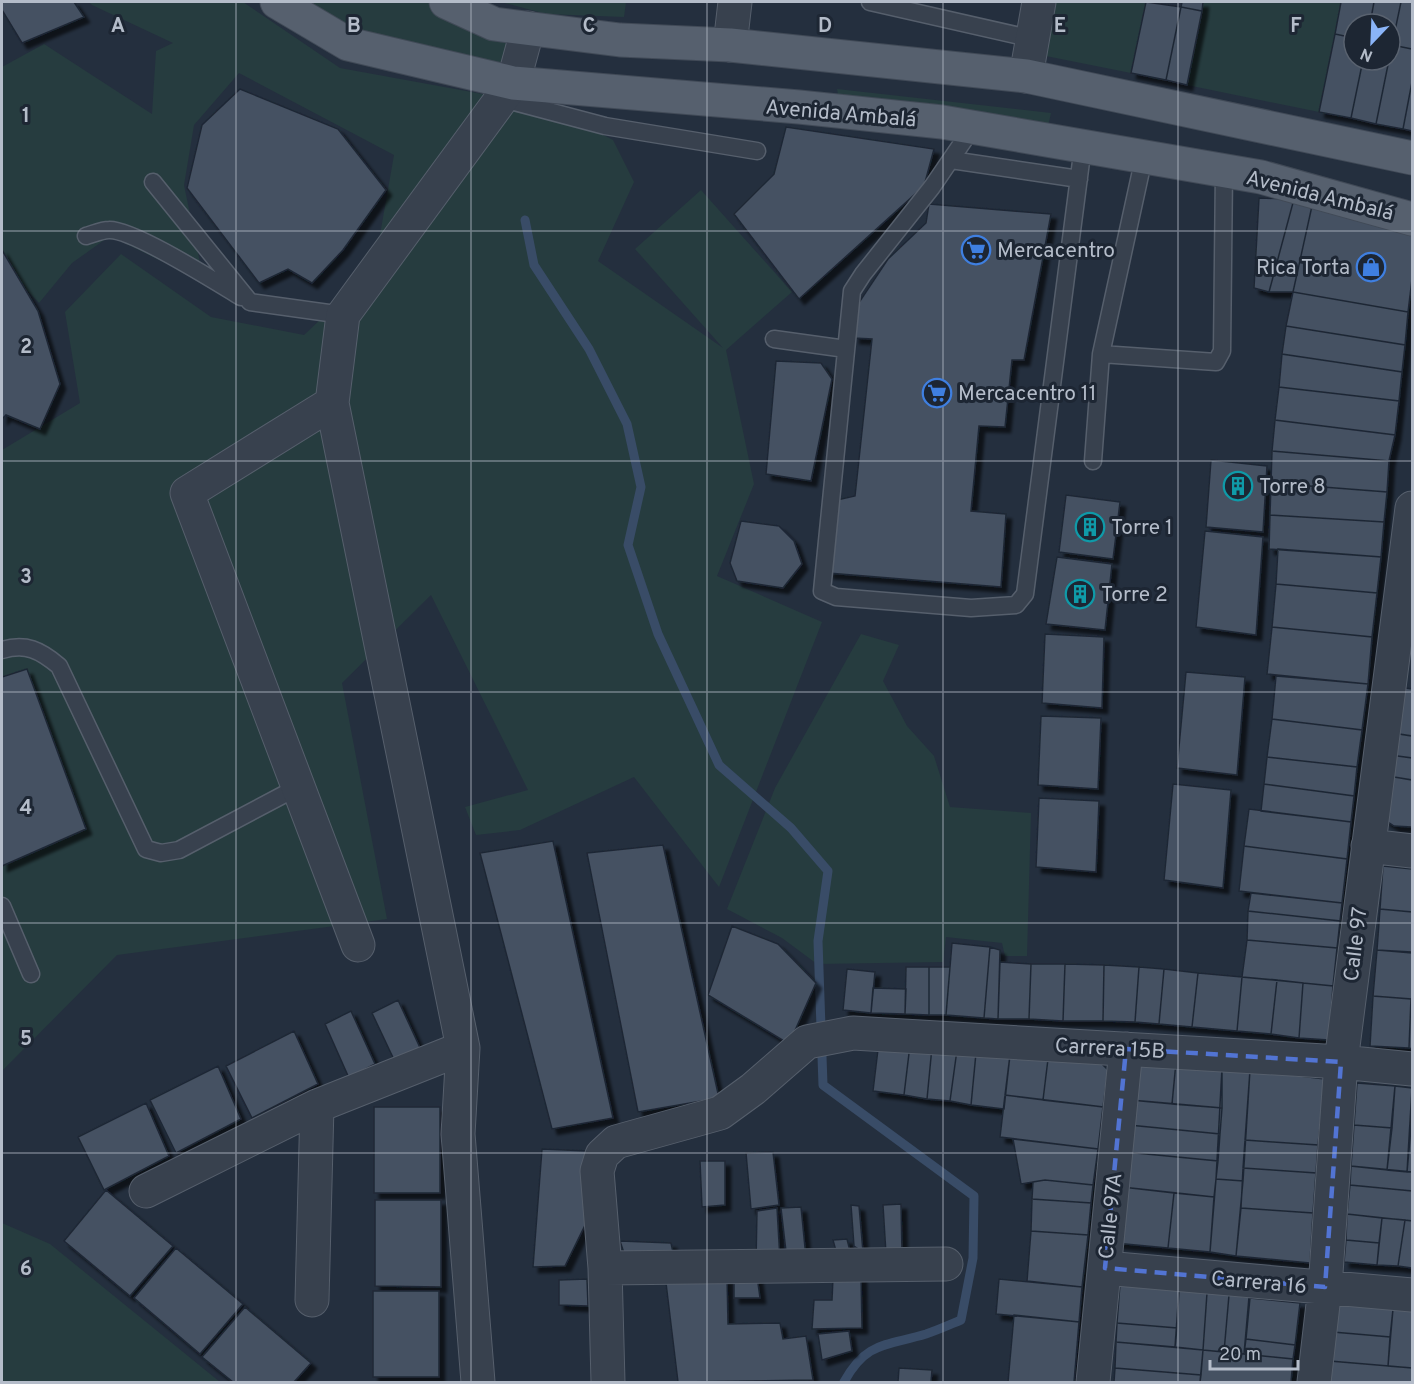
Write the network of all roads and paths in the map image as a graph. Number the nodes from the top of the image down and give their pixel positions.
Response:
1 (277, 2) edge
2 (446, 2) edge
3 (735, 2) edge
4 (870, 2) edge
5 (1039, 2) edge
6 (528, 28) junction
7 (1033, 39) junction
8 (730, 45) junction
9 (1026, 76) junction
10 (508, 91) junction
11 (973, 127) junction
12 (1083, 146) junction
13 (757, 151) dead end
14 (1144, 157) junction
15 (1413, 158) edge
16 (951, 160) junction
17 (1224, 171) junction
18 (1079, 179) junction
19 (153, 182) dead end
20 (1413, 219) edge
21 (86, 236) dead end
22 (250, 302) junction
23 (342, 315) junction
24 (774, 339) dead end
25 (846, 349) junction
26 (1101, 354) junction
27 (332, 403) junction
28 (1093, 461) dead end
29 (1412, 523) edge
30 (2, 650) edge
31 (298, 787) junction
32 (1368, 846) junction
33 (1413, 851) edge
34 (2, 906) edge
35 (358, 945) dead end
36 (31, 974) dead end
37 (463, 1048) junction
38 (1126, 1049) junction
39 (1341, 1062) junction
40 (1413, 1069) edge
41 (317, 1106) junction
42 (146, 1191) dead end
43 (946, 1264) dead end
44 (605, 1268) junction
45 (1105, 1268) junction
46 (1325, 1287) junction
47 (1413, 1295) edge
48 (312, 1300) dead end
49 (478, 1383) edge
50 (608, 1383) edge
51 (1094, 1383) edge
52 (1314, 1383) edge

1 - 10 main road, Avenida Ambalá
2 - 6 main road
3 - 8 street
4 - 7 lane
5 - 7 street
6 - 8 main road
6 - 10 street
7 - 9 street
8 - 9 main road
9 - 15 main road
10 - 11 main road, Avenida Ambalá
10 - 13 lane
10 - 23 street
11 - 12 main road, Avenida Ambalá
11 - 16 lane
12 - 14 main road, Avenida Ambalá
12 - 18 lane
14 - 17 main road, Avenida Ambalá
14 - 26 lane
16 - 18 lane
16 - 25 lane
17 - 20 main road, Avenida Ambalá
17 - 26 lane
18 - 25 lane
19 - 22 lane
21 - 22 lane
22 - 23 lane
23 - 27 street
24 - 25 lane
26 - 28 lane
27 - 31 street
27 - 37 street
29 - 32 street, Calle 97
30 - 31 lane
31 - 35 street
32 - 33 street
32 - 39 street, Calle 97
34 - 36 lane
37 - 41 street
37 - 49 street
38 - 39 street, Carrera 15B
38 - 44 street, Carrera 15B
38 - 45 street, Calle 97A
39 - 40 street, Carrera 15B
39 - 46 street, Calle 97
41 - 42 street
41 - 48 street
43 - 44 street
44 - 50 street
45 - 46 street, Carrera 16
45 - 51 street, Calle 97A
46 - 47 street, Carrera 16
46 - 52 street, Calle 97

